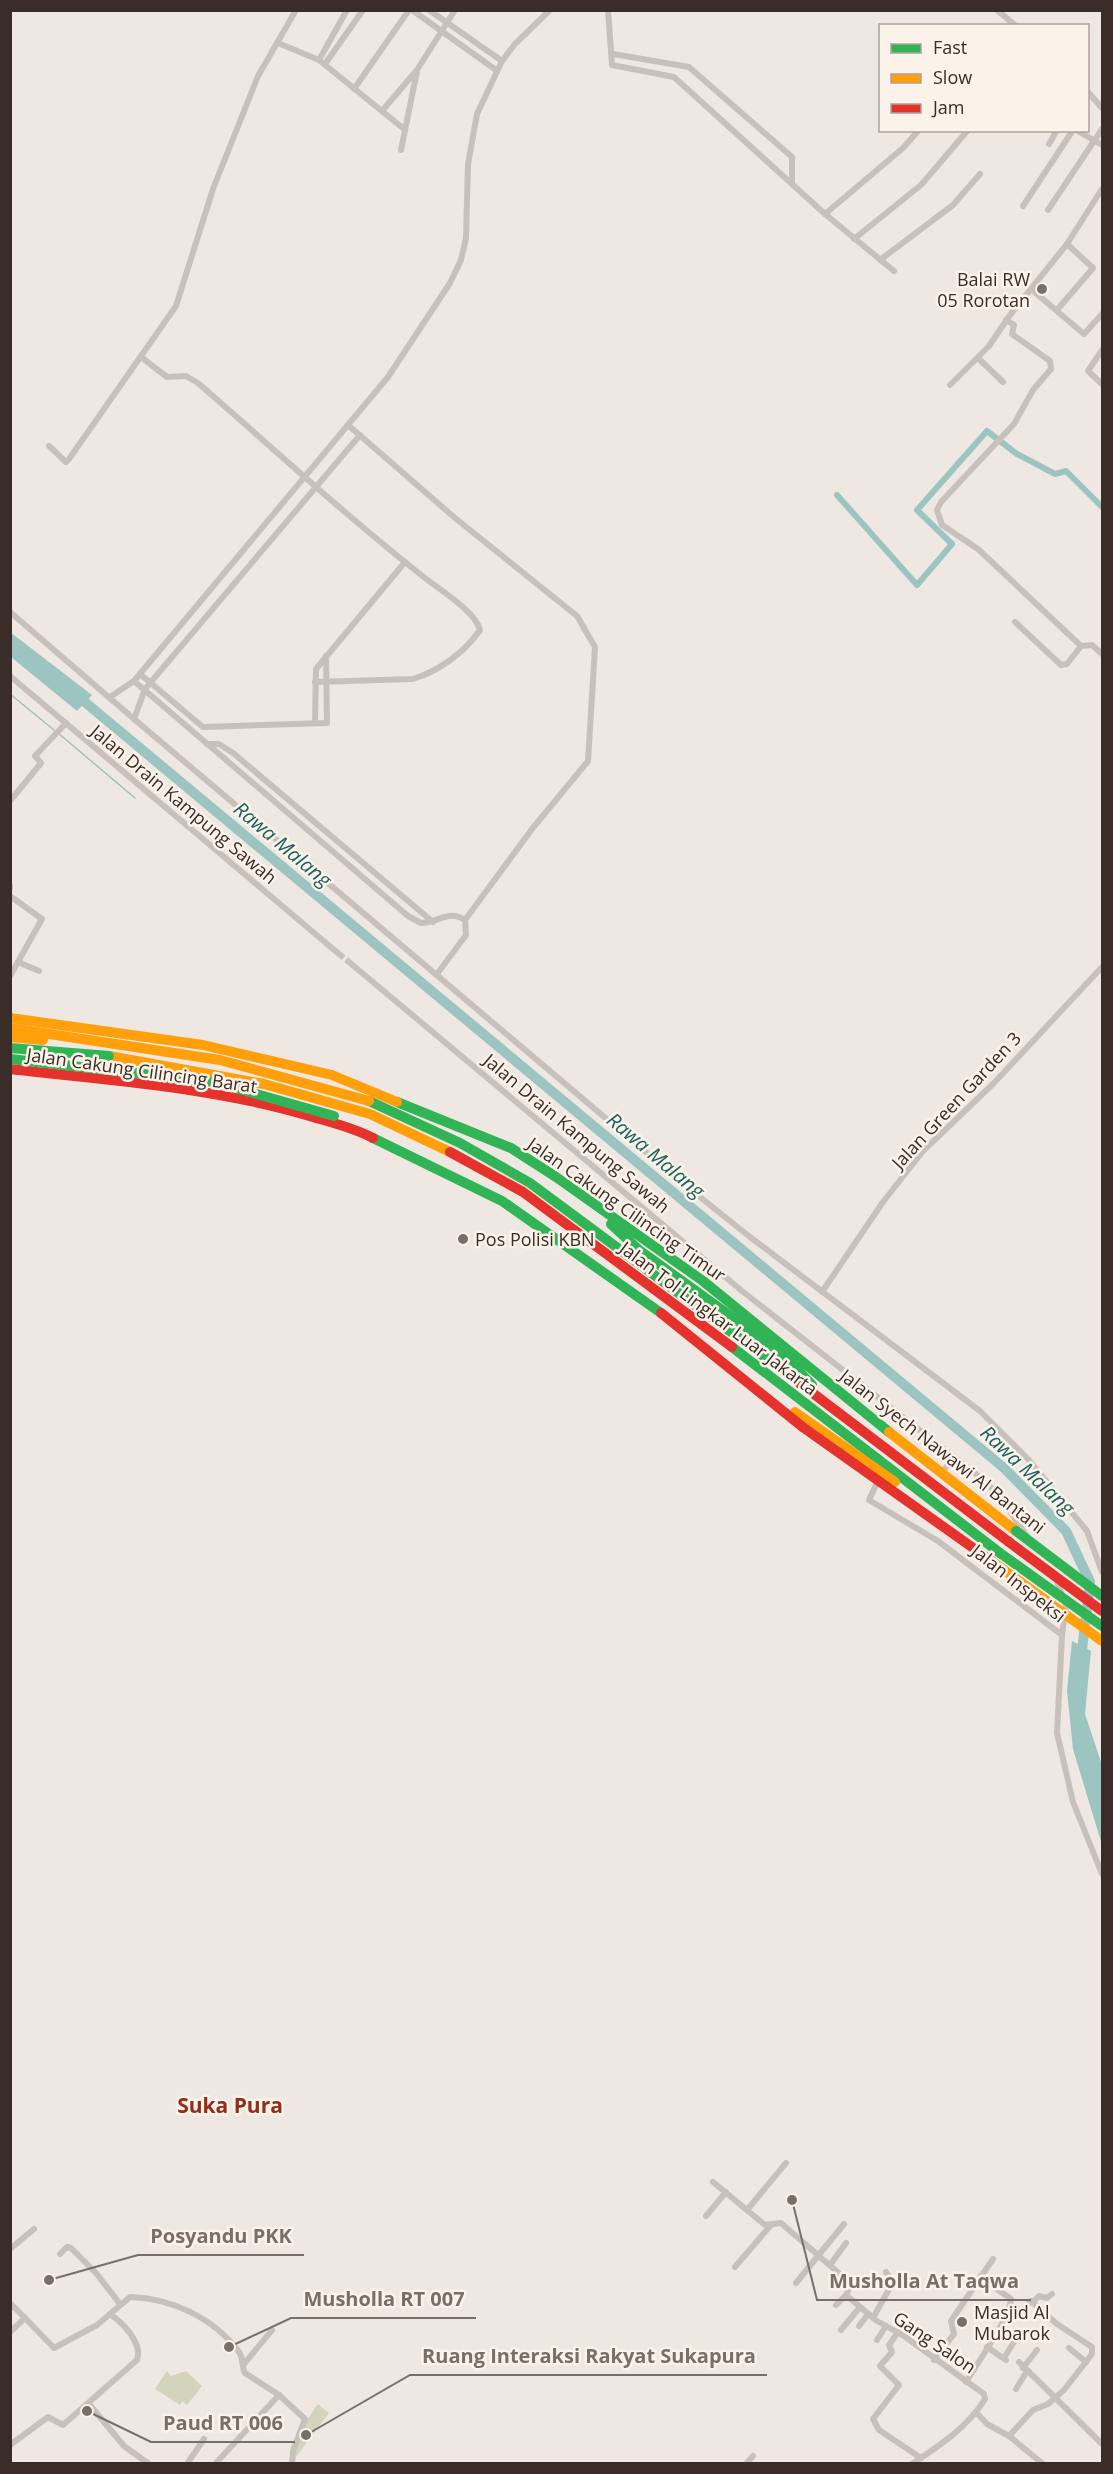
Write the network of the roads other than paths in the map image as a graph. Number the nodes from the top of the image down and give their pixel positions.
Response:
1 (296, 10) edge
2 (347, 10) edge
3 (363, 10) edge
4 (411, 10) edge
5 (429, 10) edge
6 (455, 10) edge
7 (550, 10) edge
8 (608, 10) edge
9 (997, 10) edge
10 (447, 23) junction
11 (1014, 24) edge
12 (441, 31) junction
13 (278, 43) junction
14 (613, 54) junction
15 (502, 61) junction
16 (322, 62) junction
17 (676, 65) junction
18 (417, 70) junction
19 (496, 70) junction
20 (674, 77) junction
21 (354, 88) junction
22 (1089, 93) edge
23 (1102, 108) edge
24 (382, 111) junction
25 (404, 129) junction
26 (1102, 129) edge
27 (917, 132) edge
28 (966, 132) edge
29 (1056, 132) edge
30 (1073, 132) edge
31 (1078, 132) edge
32 (1093, 139) junction
33 (1049, 144) dead end
34 (1102, 145) edge
35 (401, 150) dead end
36 (980, 174) dead end
37 (792, 182) junction
38 (1102, 189) edge
39 (1096, 198) junction
40 (1102, 204) edge
41 (1023, 206) dead end
42 (1048, 210) dead end
43 (825, 214) junction
44 (855, 239) junction
45 (1067, 244) junction
46 (880, 260) junction
47 (894, 271) dead end
48 (1031, 289) junction
49 (1057, 310) junction
50 (1102, 314) edge
51 (1006, 320) junction
52 (1102, 350) edge
53 (141, 357) junction
54 (978, 358) junction
55 (1003, 382) dead end
56 (1102, 384) edge
57 (950, 385) dead end
58 (347, 426) junction
59 (359, 435) junction
60 (50, 446) dead end
61 (305, 475) junction
62 (317, 485) junction
63 (405, 562) junction
64 (10, 612) edge
65 (1015, 622) dead end
66 (1081, 646) junction
67 (1102, 654) edge
68 (326, 656) junction
69 (140, 674) junction
70 (10, 676) edge
71 (134, 681) junction
72 (327, 681) junction
73 (150, 682) junction
74 (315, 682) junction
75 (145, 689) junction
76 (110, 697) junction
77 (134, 719) junction
78 (66, 723) junction
79 (315, 723) junction
80 (206, 744) junction
81 (10, 801) edge
82 (10, 896) edge
83 (465, 920) junction
84 (432, 922) junction
85 (339, 954) tunnel mouth
86 (18, 962) junction
87 (349, 962) tunnel mouth
88 (1102, 967) edge
89 (39, 971) dead end
90 (437, 974) junction
91 (10, 976) edge
92 (10, 1018) edge
93 (10, 1026) edge
94 (71, 1026) junction
95 (120, 1033) junction
96 (10, 1037) edge
97 (10, 1048) edge
98 (109, 1050) junction
99 (10, 1059) edge
100 (10, 1069) edge
101 (69, 1077) junction
102 (114, 1083) junction
103 (359, 1131) junction
104 (586, 1200) junction
105 (822, 1292) junction
106 (765, 1330) joint
107 (768, 1394) junction
108 (835, 1409) junction
109 (955, 1457) junction
110 (941, 1473) junction
111 (878, 1481) junction
112 (915, 1490) junction
113 (1102, 1572) edge
114 (1102, 1596) edge
115 (1102, 1611) edge
116 (1102, 1626) edge
117 (1062, 1635) junction
118 (1102, 1641) edge
119 (1102, 1875) edge
120 (786, 2163) dead end
121 (713, 2181) dead end
122 (726, 2192) junction
123 (747, 2210) junction
124 (705, 2216) dead end
125 (844, 2224) dead end
126 (771, 2225) junction
127 (34, 2229) dead end
128 (846, 2243) dead end
129 (10, 2249) edge
130 (60, 2254) dead end
131 (819, 2255) junction
132 (993, 2259) dead end
133 (830, 2265) junction
134 (735, 2267) dead end
135 (886, 2272) dead end
136 (980, 2277) junction
137 (796, 2283) dead end
138 (1052, 2294) dead end
139 (846, 2295) junction
140 (1033, 2302) junction
141 (10, 2303) edge
142 (120, 2304) junction
143 (836, 2305) dead end
144 (1010, 2305) junction
145 (860, 2307) junction
146 (110, 2314) junction
147 (871, 2316) junction
148 (27, 2319) junction
149 (859, 2326) dead end
150 (886, 2326) junction
151 (272, 2330) dead end
152 (841, 2330) dead end
153 (10, 2332) edge
154 (898, 2332) junction
155 (877, 2340) dead end
156 (1014, 2342) dead end
157 (987, 2347) junction
158 (1069, 2348) dead end
159 (1036, 2350) dead end
160 (934, 2360) junction
161 (1086, 2362) junction
162 (244, 2364) junction
163 (1023, 2367) junction
164 (966, 2382) junction
165 (1016, 2389) dead end
166 (279, 2395) junction
167 (1056, 2397) junction
168 (89, 2404) junction
169 (976, 2412) junction
170 (1009, 2436) junction
171 (204, 2439) dead end
172 (1102, 2444) edge
173 (10, 2445) edge
174 (753, 2456) dead end
175 (921, 2458) junction
176 (150, 2463) edge
177 (187, 2463) edge
178 (215, 2463) edge
179 (292, 2463) edge
180 (746, 2463) edge
181 (912, 2463) edge
182 (1043, 2463) edge

1 - 13 street
2 - 16 street
3 - 16 street
4 - 12 street
4 - 21 street
5 - 10 street
6 - 10 street
7 - 15 street
8 - 14 street
9 - 11 street
10 - 12 street
10 - 15 street
12 - 18 street
12 - 19 street
13 - 16 street
13 - 53 street
14 - 17 street
14 - 20 street
15 - 19 street
16 - 21 street
17 - 20 street
17 - 37 street
18 - 24 street
18 - 25 street
19 - 58 street
20 - 37 street
21 - 24 street
22 - 23 street
24 - 25 street
25 - 35 street
26 - 32 street
27 - 43 street
28 - 44 street
29 - 33 street
30 - 41 street
31 - 32 street
32 - 34 street
32 - 42 street
36 - 46 street
37 - 43 street
38 - 39 street
39 - 40 street
39 - 45 street
43 - 44 street
44 - 46 street
45 - 48 street
45 - 49 street
46 - 47 street
48 - 49 street
48 - 51 street
49 - 50 street
51 - 54 street
51 - 66 street
52 - 56 street
53 - 60 street
53 - 61 street
54 - 55 street
54 - 57 street
58 - 59 street
58 - 61 street
59 - 62 street
59 - 83 street
61 - 62 street
61 - 69 street
62 - 63 street
62 - 73 street
63 - 68 street
63 - 72 street
64 - 76 street
65 - 66 street
66 - 67 street
68 - 72 street
68 - 74 street
69 - 71 street
69 - 73 street
70 - 78 street, Jalan Drain Kampung Sawah
71 - 75 street
71 - 76 street
72 - 74 street
72 - 79 street
73 - 75 street
73 - 79 street
74 - 79 street
75 - 77 street
75 - 80 street
76 - 77 street
77 - 90 street
78 - 81 street
78 - 85 street, Jalan Drain Kampung Sawah
80 - 84 street
80 - 84 street
82 - 86 street
83 - 84 street
83 - 90 street
86 - 89 street
86 - 91 street
87 - 109 street, Jalan Drain Kampung Sawah
88 - 105 street, Jalan Green Garden 3
90 - 105 street
92 - 94 highway, Jalan Cakung Cilincing Timur
93 - 94 highway
93 - 98 highway, bridge
94 - 95 highway, Jalan Cakung Cilincing Timur
94 - 101 highway
95 - 102 highway
95 - 104 highway, Jalan Cakung Cilincing Timur
96 - 98 highway, bridge
97 - 98 highway, bridge
98 - 108 highway, Jalan Tol Lingkar Luar Jakarta, bridge
98 - 112 highway, Jalan Tol Lingkar Luar Jakarta
99 - 103 highway, bridge
100 - 101 highway, Jalan Cakung Cilincing Barat
101 - 102 highway, Jalan Cakung Cilincing Barat
102 - 103 highway, Jalan Cakung Cilincing Barat
103 - 107 highway, Jalan Cakung Cilincing Barat
104 - 106 highway, Jalan Cakung Cilincing Timur
104 - 108 highway
105 - 113 street
106 - 110 highway, Jalan Syech Nawawi Al Bantani
107 - 111 highway
107 - 112 highway
108 - 115 highway, Jalan Tol Lingkar Luar Jakarta, bridge
109 - 110 street
109 - 117 street, Jalan Drain Kampung Sawah
110 - 114 highway, Jalan Syech Nawawi Al Bantani, bridge
111 - 117 street, Jalan Inspeksi
111 - 118 highway, bridge
112 - 116 highway, Jalan Tol Lingkar Luar Jakarta, bridge
117 - 119 street, Jalan Inspeksi
120 - 123 street
121 - 122 street, Gang Salon
122 - 123 street, Gang Salon
122 - 124 street
123 - 126 street, Gang Salon
125 - 131 street
126 - 131 street, Gang Salon
126 - 134 street
127 - 129 street
128 - 133 street
130 - 142 street
131 - 133 street, Gang Salon
131 - 137 street
132 - 136 street
133 - 139 street, Gang Salon
135 - 147 street
136 - 144 street
136 - 160 street
138 - 140 street
139 - 143 street
139 - 145 street, Gang Salon
140 - 144 street
140 - 161 street
141 - 148 street
142 - 146 street
142 - 162 street
144 - 157 street
145 - 147 street, Gang Salon
145 - 152 street
146 - 148 street
146 - 168 street
147 - 149 street
147 - 150 street, Gang Salon
148 - 153 street
150 - 154 street, Gang Salon
150 - 155 street
151 - 162 street
154 - 160 street, Gang Salon
154 - 175 street
156 - 157 street
157 - 164 street
158 - 161 street
159 - 163 street
160 - 164 street, Gang Salon
161 - 167 street
162 - 166 street
163 - 165 street
163 - 167 street
164 - 169 street, Gang Salon
166 - 178 street
166 - 179 street
167 - 170 street
167 - 172 street
168 - 173 street
168 - 176 street
169 - 170 street
169 - 175 street
170 - 182 street
171 - 177 street
174 - 180 street
175 - 181 street

